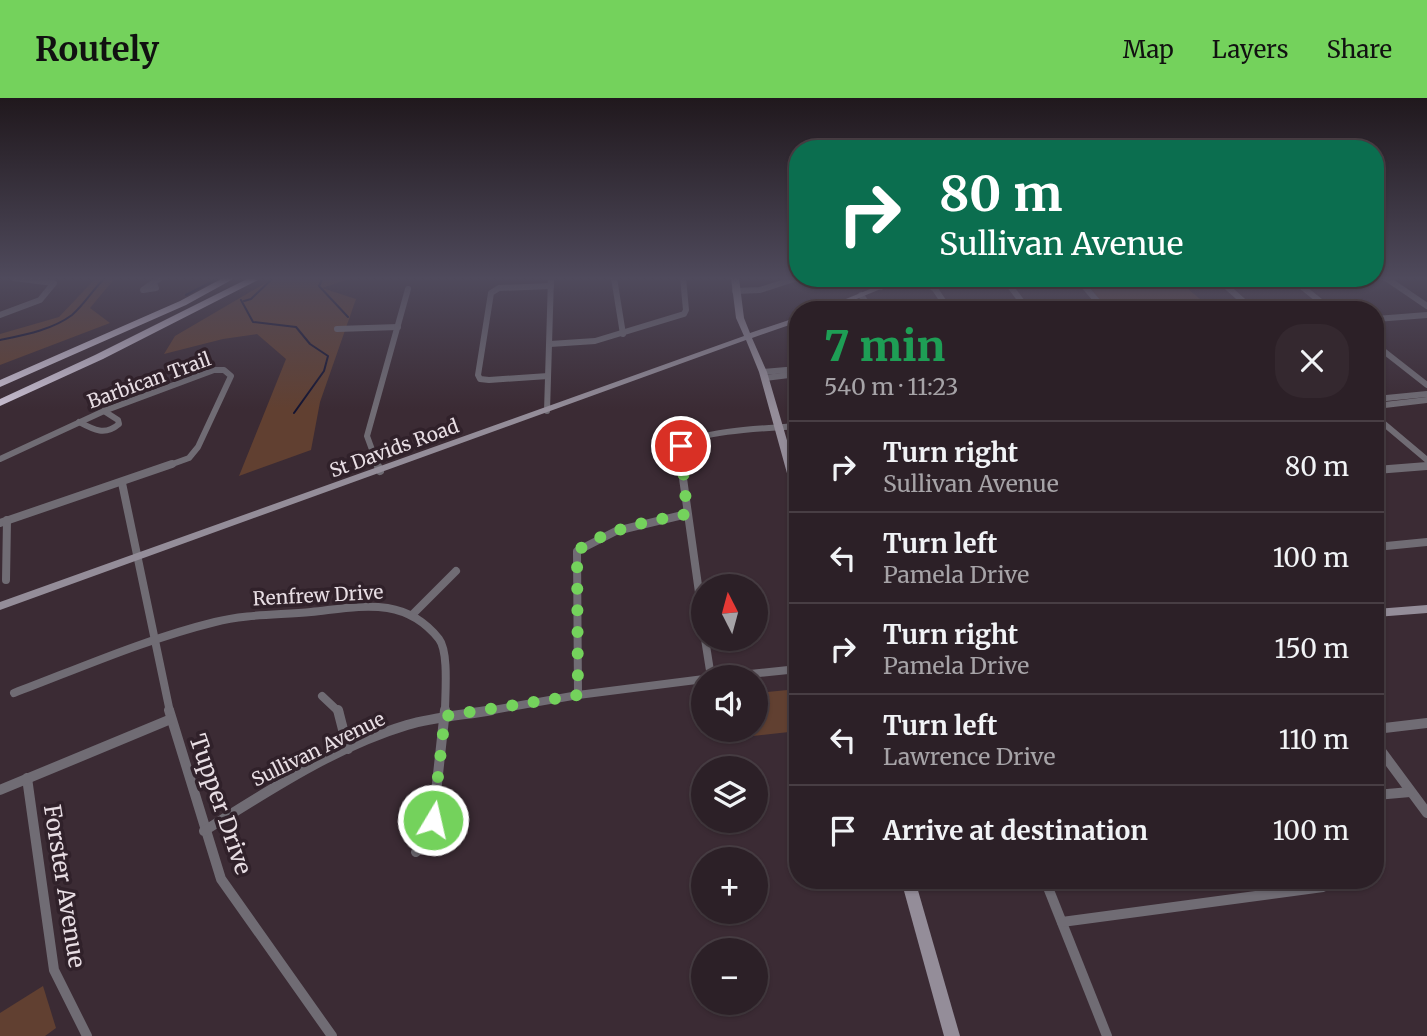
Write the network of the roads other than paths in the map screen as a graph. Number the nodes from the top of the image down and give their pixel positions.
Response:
1 (133, 322) edge
2 (141, 322) edge
3 (164, 322) edge
4 (169, 322) edge
5 (399, 322) edge
6 (486, 322) edge
7 (550, 322) edge
8 (621, 322) edge
9 (660, 322) edge
10 (741, 322) edge
11 (789, 323) edge
12 (398, 327) junction
13 (337, 329) dead end
14 (623, 334) junction
15 (748, 339) junction
16 (550, 344) junction
17 (1384, 351) edge
18 (789, 373) edge
19 (0, 375) edge
20 (764, 375) junction
21 (548, 376) junction
22 (0, 384) edge
23 (1427, 385) edge
24 (1427, 394) edge
25 (0, 395) edge
26 (1384, 398) edge
27 (1427, 400) edge
28 (0, 403) edge
29 (1384, 405) edge
30 (104, 411) junction
31 (547, 411) junction
32 (79, 422) junction
33 (1384, 424) edge
34 (789, 427) edge
35 (779, 428) junction
36 (0, 459) edge
37 (789, 463) edge
38 (1427, 463) edge
39 (1384, 469) edge
40 (380, 471) junction
41 (122, 483) junction
42 (687, 514) junction
43 (4, 521) edge
44 (1427, 542) edge
45 (1384, 546) edge
46 (139, 556) junction
47 (456, 571) dead end
48 (696, 574) edge
49 (6, 580) dead end
50 (0, 606) edge
51 (1427, 609) edge
52 (1384, 611) edge
53 (413, 614) junction
54 (155, 640) junction
55 (789, 670) edge
56 (768, 672) edge
57 (691, 681) edge
58 (14, 693) dead end
59 (578, 695) junction
60 (322, 696) dead end
61 (445, 716) junction
62 (171, 719) junction
63 (1427, 723) edge
64 (1384, 728) edge
65 (348, 749) junction
66 (1384, 755) edge
67 (27, 778) junction
68 (0, 790) edge
69 (1410, 792) junction
70 (1384, 794) edge
71 (1427, 813) edge
72 (204, 831) junction
73 (416, 852) dead end
74 (911, 889) edge
75 (1049, 889) edge
76 (1308, 889) edge
77 (1062, 922) junction
78 (87, 1036) edge
79 (332, 1036) edge
80 (952, 1036) edge
81 (1107, 1036) edge

1 - 19 highway
2 - 22 highway
3 - 25 highway
4 - 28 highway
5 - 12 street
6 - 21 street
7 - 16 street
8 - 14 street
9 - 14 street
10 - 15 main road
11 - 15 main road, St Davids Road
12 - 13 street
12 - 40 street
14 - 16 street
15 - 20 main road
15 - 31 main road, St Davids Road
16 - 21 street
17 - 23 street
18 - 20 street
20 - 35 main road
21 - 31 street
24 - 26 street
27 - 29 street
30 - 32 street, Barbican Trail
30 - 32 street
30 - 41 street, Barbican Trail
31 - 40 main road, St Davids Road
32 - 36 street, Barbican Trail
33 - 38 street
34 - 35 street
35 - 37 main road
35 - 42 street
38 - 39 street
40 - 46 main road, St Davids Road
41 - 43 street, Barbican Trail
41 - 46 street, Tupper Drive
42 - 48 street
42 - 59 street
43 - 49 street
44 - 45 street
46 - 50 main road, St Davids Road
46 - 54 street, Tupper Drive
47 - 53 street
51 - 52 main road
53 - 54 street, Renfrew Drive
53 - 61 street
54 - 58 street, Renfrew Drive
54 - 62 street, Tupper Drive
55 - 56 street
57 - 59 street, Sullivan Avenue
59 - 61 street, Sullivan Avenue
60 - 65 street
61 - 65 street, Sullivan Avenue
61 - 73 street
62 - 67 street
62 - 72 street, Tupper Drive
63 - 64 street
65 - 72 street, Sullivan Avenue
66 - 69 street
67 - 68 street
67 - 78 street, Forster Avenue
69 - 70 street
69 - 71 street
72 - 79 street, Tupper Drive
74 - 80 main road
75 - 77 street
76 - 77 street
77 - 81 street

